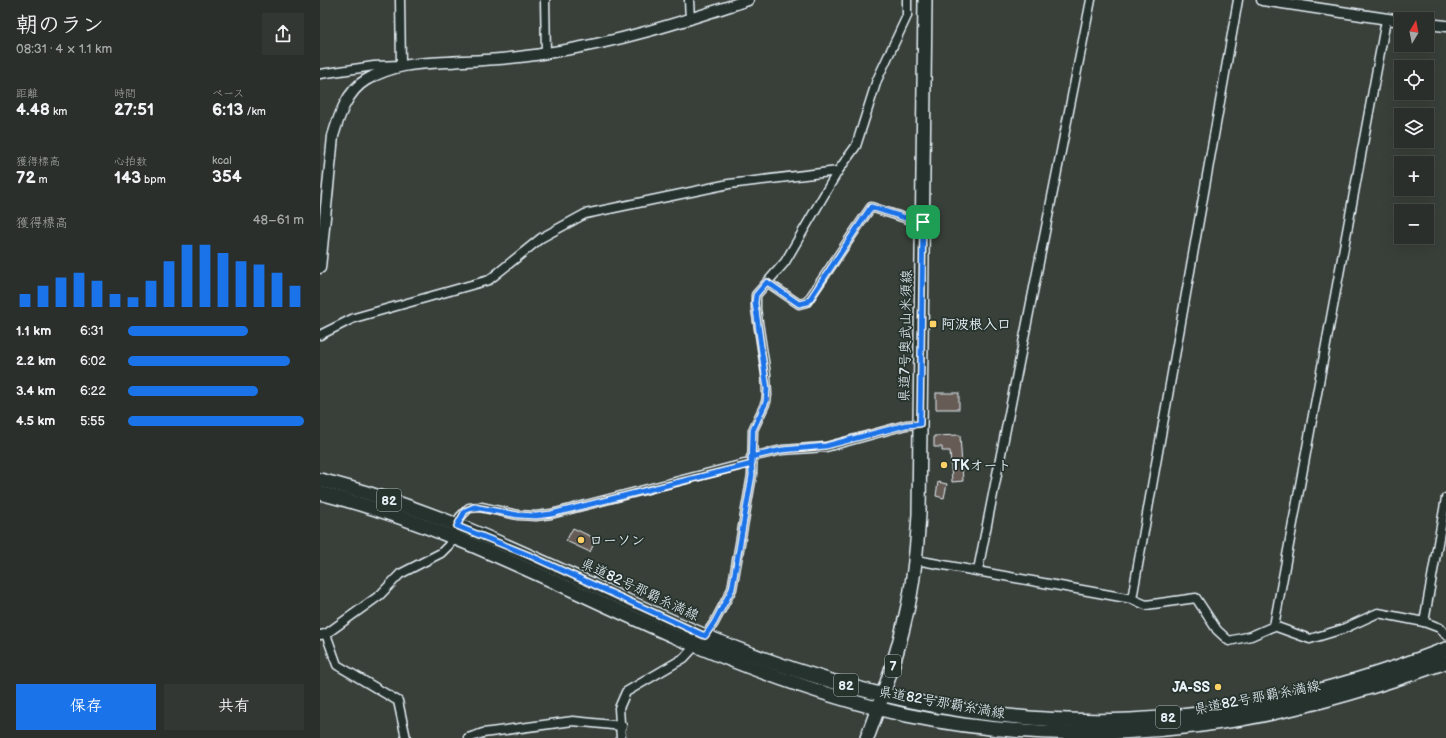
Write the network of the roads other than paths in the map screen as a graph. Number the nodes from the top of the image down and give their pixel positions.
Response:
1 (400, 0) edge
2 (545, 0) edge
3 (690, 0) edge
4 (748, 0) edge
5 (907, 0) edge
6 (925, 0) edge
7 (1091, 0) edge
8 (1238, 0) edge
9 (1262, 0) edge
10 (1284, 2) edge
11 (690, 20) junction
12 (1386, 20) junction
13 (1394, 21) edge
14 (1434, 25) edge
15 (1446, 26) edge
16 (546, 54) junction
17 (400, 65) junction
18 (320, 74) edge
19 (838, 172) junction
20 (923, 222) junction
21 (320, 268) edge
22 (767, 282) junction
23 (320, 335) edge
24 (920, 424) junction
25 (752, 460) junction
26 (320, 480) edge
27 (320, 493) edge
28 (1446, 498) edge
29 (455, 531) junction
30 (916, 560) junction
31 (978, 570) junction
32 (1132, 599) junction
33 (1424, 622) junction
34 (1274, 626) junction
35 (323, 635) edge
36 (1446, 635) edge
37 (700, 641) junction
38 (1446, 649) edge
39 (1446, 662) edge
40 (883, 695) junction
41 (878, 709) junction
42 (622, 726) junction
43 (406, 738) edge
44 (468, 738) edge
45 (621, 738) edge
46 (867, 738) edge

1 - 17 street
2 - 16 street
3 - 11 street
4 - 11 street
5 - 19 street
6 - 20 main road, 県道7号奥武山米須線 / 7
7 - 31 street
8 - 32 street
9 - 10 street
10 - 12 street
11 - 16 street
12 - 13 street
12 - 34 street
14 - 15 street
16 - 17 street
17 - 18 street
17 - 21 street
19 - 22 street
19 - 23 street
20 - 22 street
20 - 24 main road, 県道7号奥武山米須線 / 7
22 - 25 street
24 - 25 street
24 - 30 main road, 県道7号奥武山米須線 / 7
25 - 29 street
25 - 37 street
26 - 29 main road, 県道82号那覇糸満線 / 82
27 - 29 main road, 県道82号那覇糸満線 / 82
28 - 33 street
29 - 35 street
29 - 37 main road, 県道82号那覇糸満線 / 82
30 - 31 street
30 - 40 main road, 県道7号奥武山米須線 / 7
31 - 32 street
32 - 34 street
33 - 34 street
33 - 36 street
35 - 43 street
37 - 40 main road, 県道82号那覇糸満線 / 82
37 - 41 main road, 県道82号那覇糸満線 / 82
37 - 42 street
38 - 40 main road, 県道82号那覇糸満線 / 82
39 - 41 main road, 県道82号那覇糸満線 / 82
40 - 41 main road, 県道7号奥武山米須線 / 7
41 - 46 main road, 県道7号奥武山米須線 / 7
42 - 44 street
42 - 45 street

